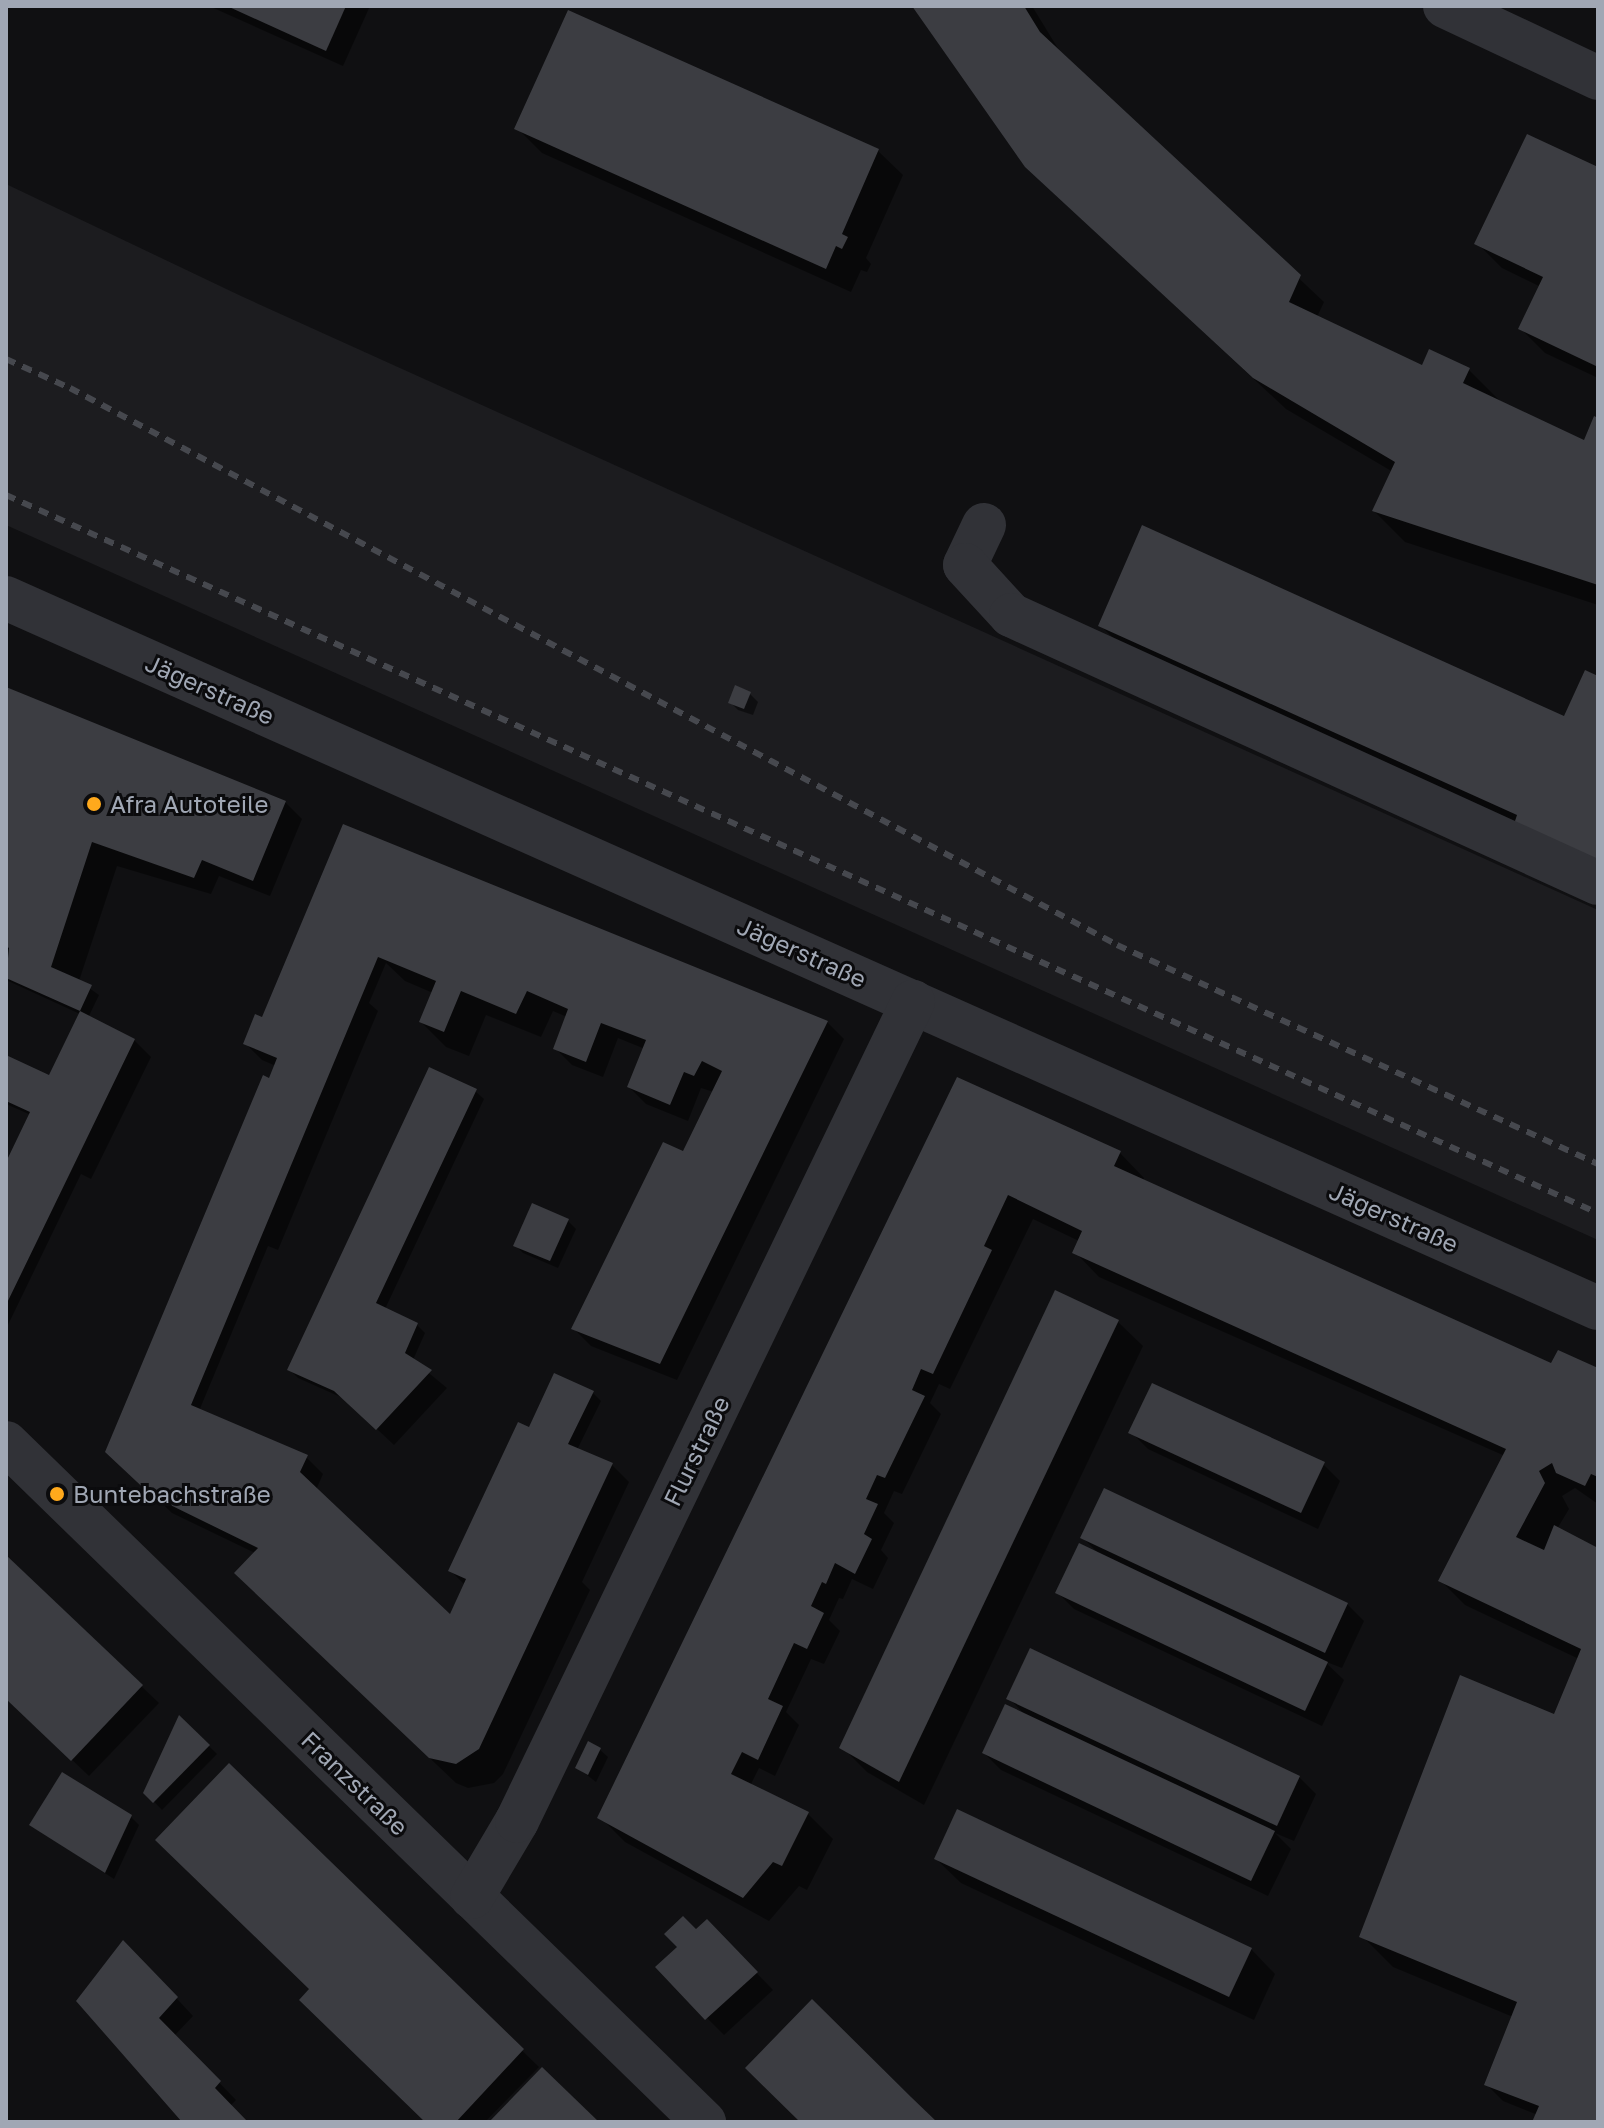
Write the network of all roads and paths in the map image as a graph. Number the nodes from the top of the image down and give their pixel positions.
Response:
1 (1445, 6) edge
2 (1598, 78) edge
3 (984, 525) dead end
4 (6, 598) edge
5 (1598, 883) edge
6 (913, 1002) junction
7 (1598, 1308) edge
8 (6, 1443) edge
9 (472, 1897) junction
10 (704, 2122) edge

1 - 2 street
3 - 5 street
4 - 6 street, Jägerstraße
6 - 7 street, Jägerstraße
6 - 9 street, Flurstraße
8 - 9 street, Franzstraße
9 - 10 street, Franzstraße

